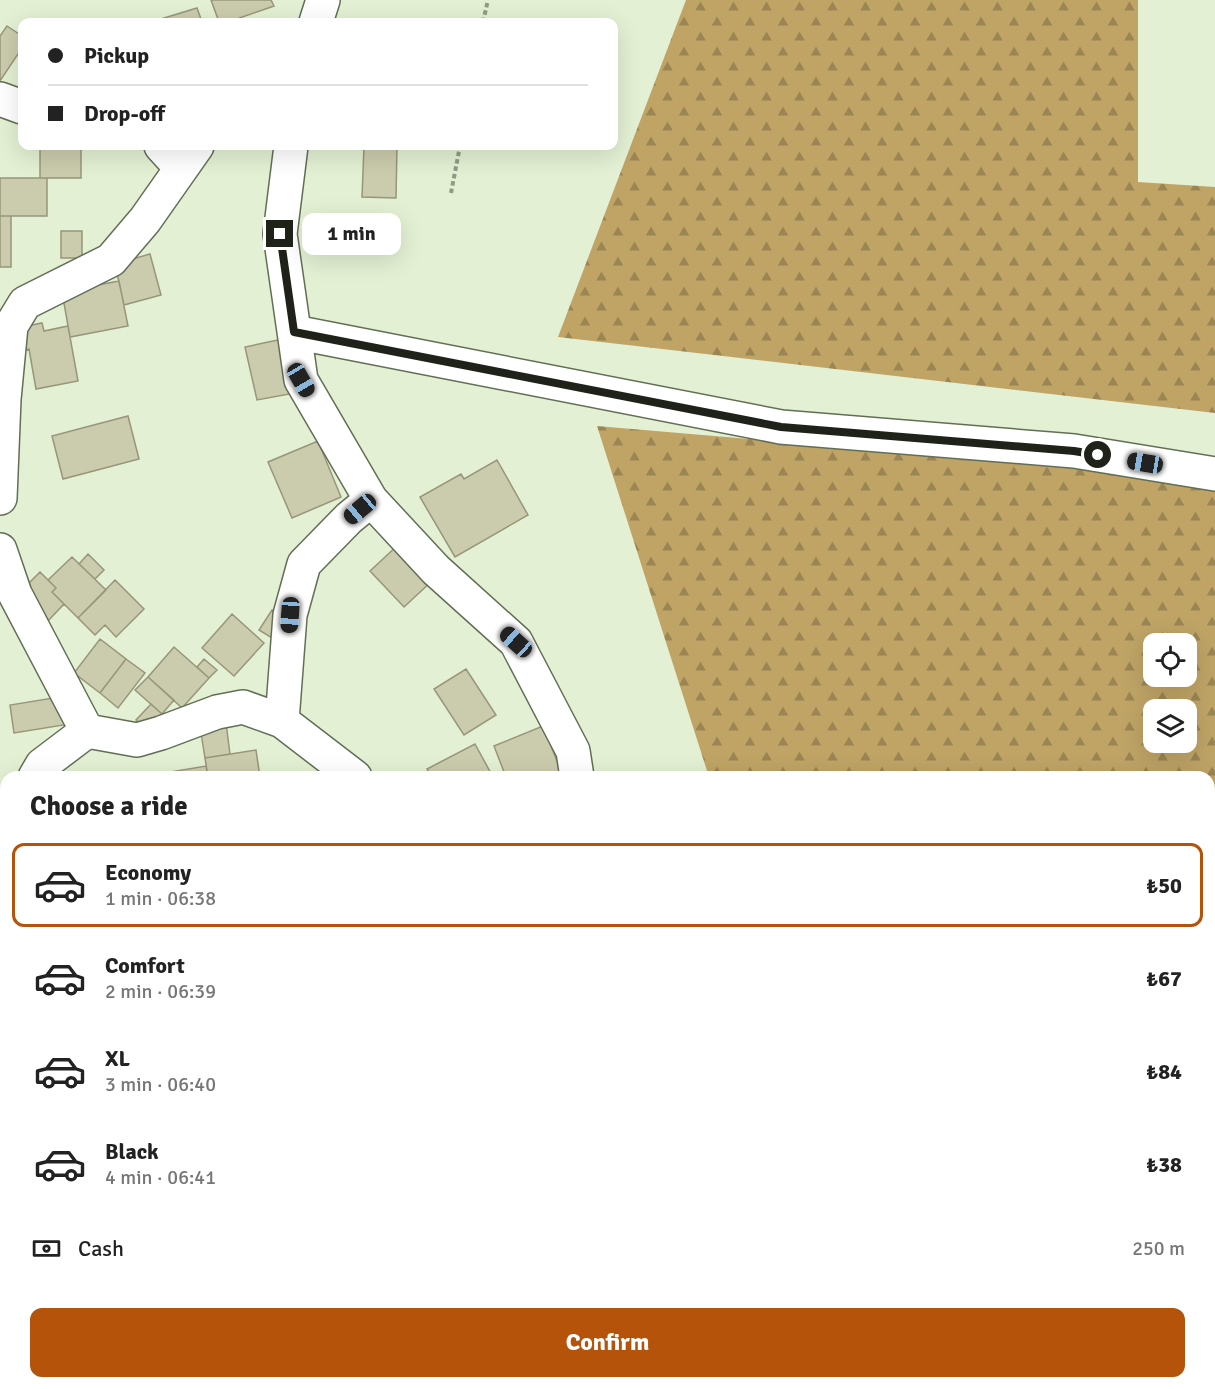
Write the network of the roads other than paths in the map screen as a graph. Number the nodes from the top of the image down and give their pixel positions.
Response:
1 (323, 0) edge
2 (317, 18) edge
3 (0, 99) edge
4 (18, 106) edge
5 (290, 150) edge
6 (180, 153) edge
7 (13, 302) edge
8 (294, 332) junction
9 (1215, 474) edge
10 (0, 498) edge
11 (371, 500) junction
12 (0, 550) edge
13 (282, 721) junction
14 (87, 731) junction
15 (38, 771) edge
16 (347, 771) edge
17 (576, 771) edge

1 - 2 street
3 - 4 street
5 - 8 street
6 - 7 street
7 - 10 street
8 - 9 street
8 - 11 street
11 - 13 street
11 - 17 street
12 - 14 street
13 - 14 street
13 - 16 street
14 - 15 street

